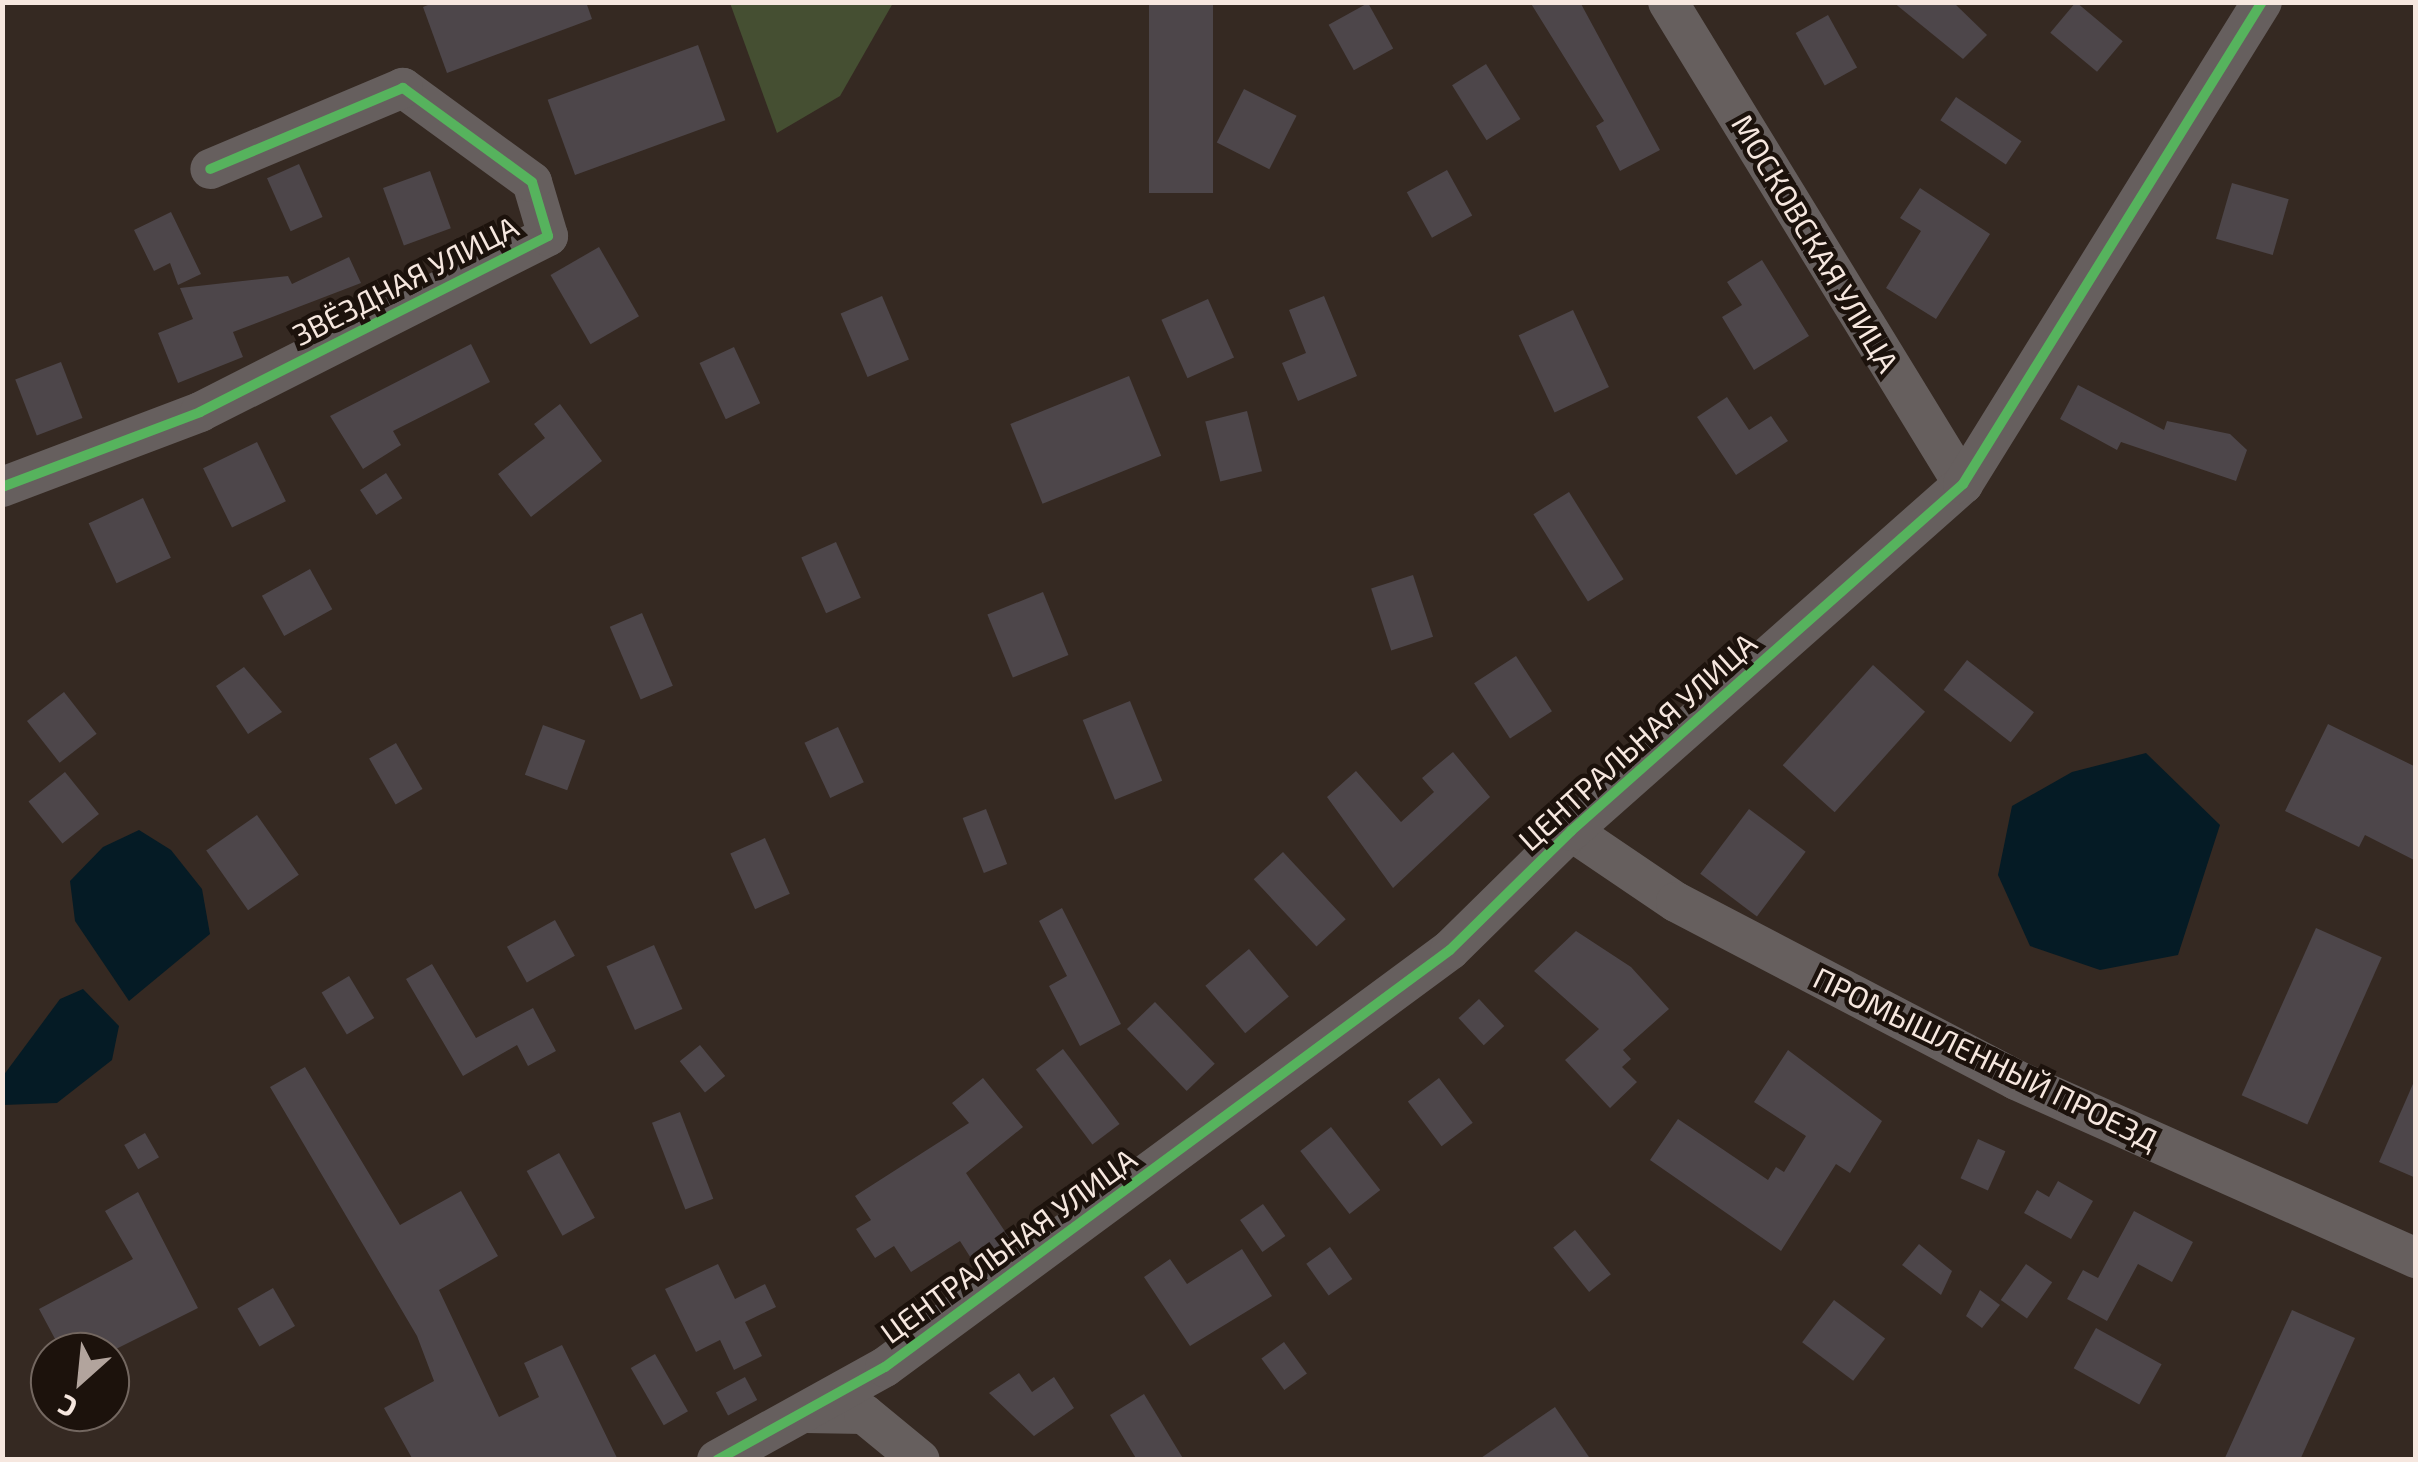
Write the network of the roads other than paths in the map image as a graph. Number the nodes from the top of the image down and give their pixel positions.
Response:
1 (1668, 2) edge
2 (2262, 2) edge
3 (210, 169) dead end
4 (1963, 484) junction
5 (2, 487) edge
6 (1571, 831) junction
7 (2416, 1258) edge
8 (885, 1367) junction
9 (797, 1414) junction
10 (716, 1460) edge
11 (922, 1460) edge

1 - 4 street, МОСКОВСКАЯ УЛИЦА
2 - 4 street, ЦЕНТРАЛЬНАЯ УЛИЦА
3 - 5 street, ЗВЁЗДНАЯ УЛИЦА
4 - 6 street, ЦЕНТРАЛЬНАЯ УЛИЦА
6 - 7 street, ПРОМЫШЛЕННЫЙ ПРОЕЗД
6 - 8 street, ЦЕНТРАЛЬНАЯ УЛИЦА
8 - 9 street, ЦЕНТРАЛЬНАЯ УЛИЦА
8 - 11 street
9 - 10 street, ЦЕНТРАЛЬНАЯ УЛИЦА
9 - 11 street

